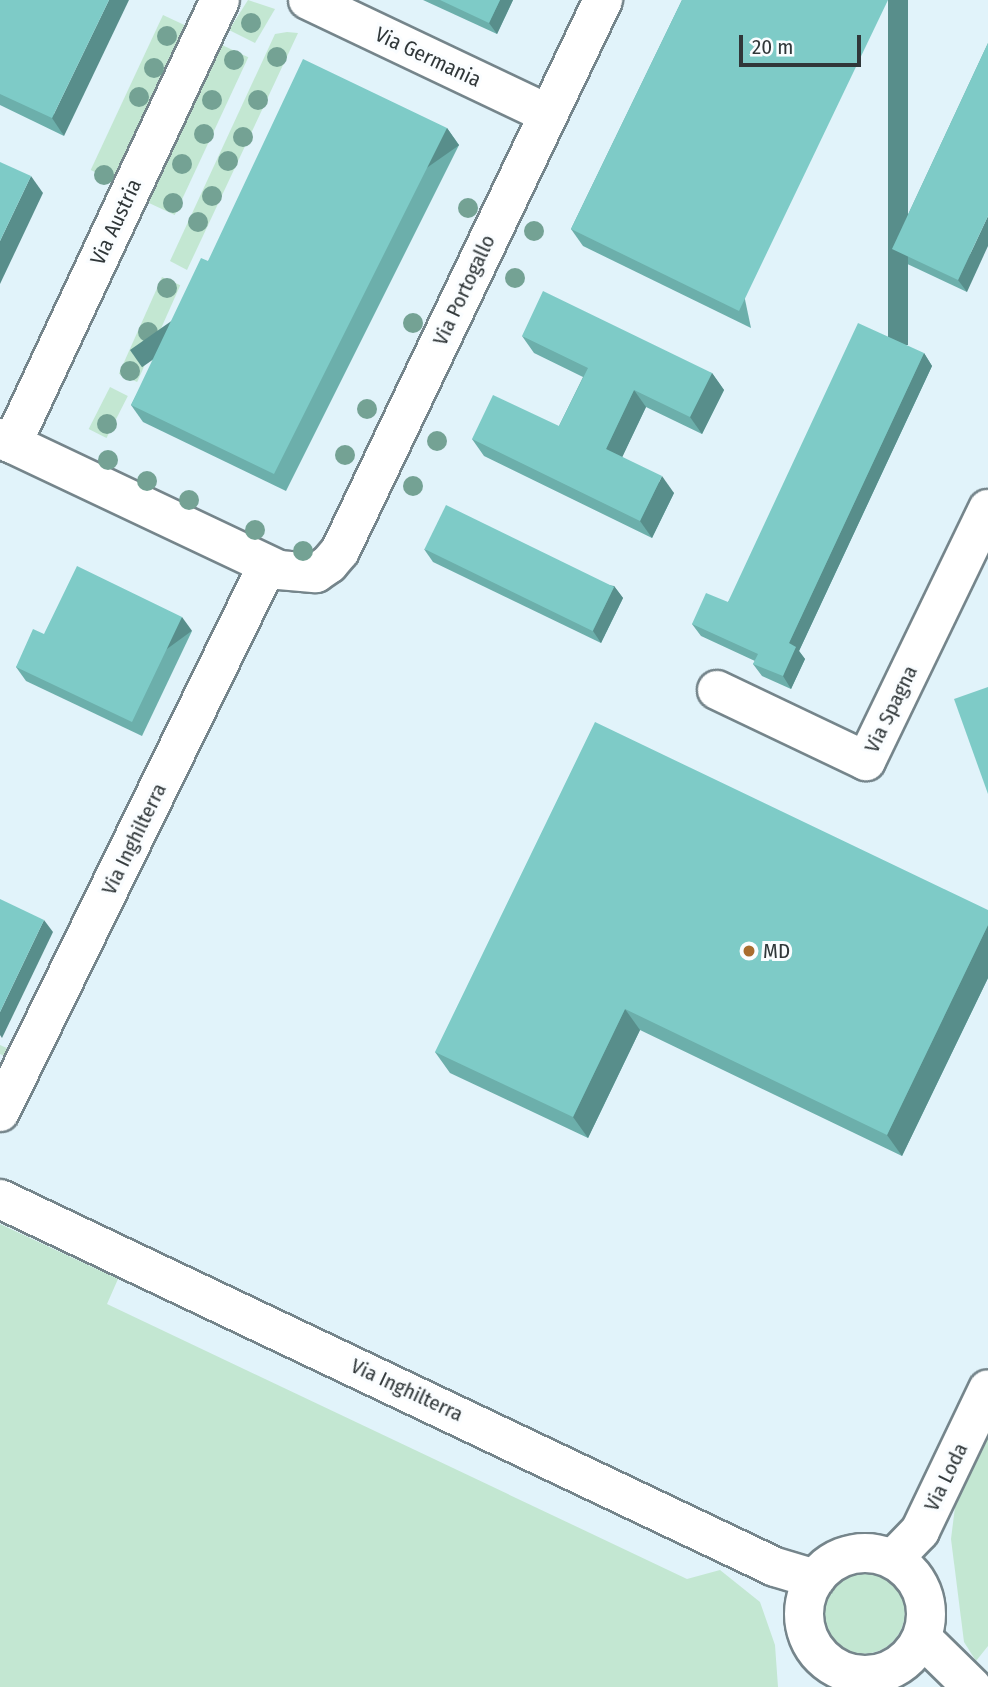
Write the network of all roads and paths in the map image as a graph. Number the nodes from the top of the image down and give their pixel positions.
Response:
1 (220, 0) edge
2 (308, 0) edge
3 (603, 0) edge
4 (548, 114) junction
5 (6, 441) edge
6 (988, 509) edge
7 (267, 566) junction
8 (717, 690) dead end
9 (0, 1112) edge
10 (0, 1199) edge
11 (988, 1389) edge
12 (894, 1559) junction
13 (815, 1579) junction
14 (922, 1638) junction
15 (833, 1678) edge
16 (972, 1687) edge

1 - 5 street, Via Austria
2 - 4 street, Via Germania
3 - 4 street, Via Portogallo
4 - 7 street, Via Portogallo
5 - 7 street
6 - 8 street, Via Spagna
7 - 9 street, Via Inghilterra
10 - 13 street, Via Inghilterra
11 - 12 street, Via Loda
12 - 13 street
12 - 14 street
13 - 15 street
14 - 15 street
14 - 16 street

